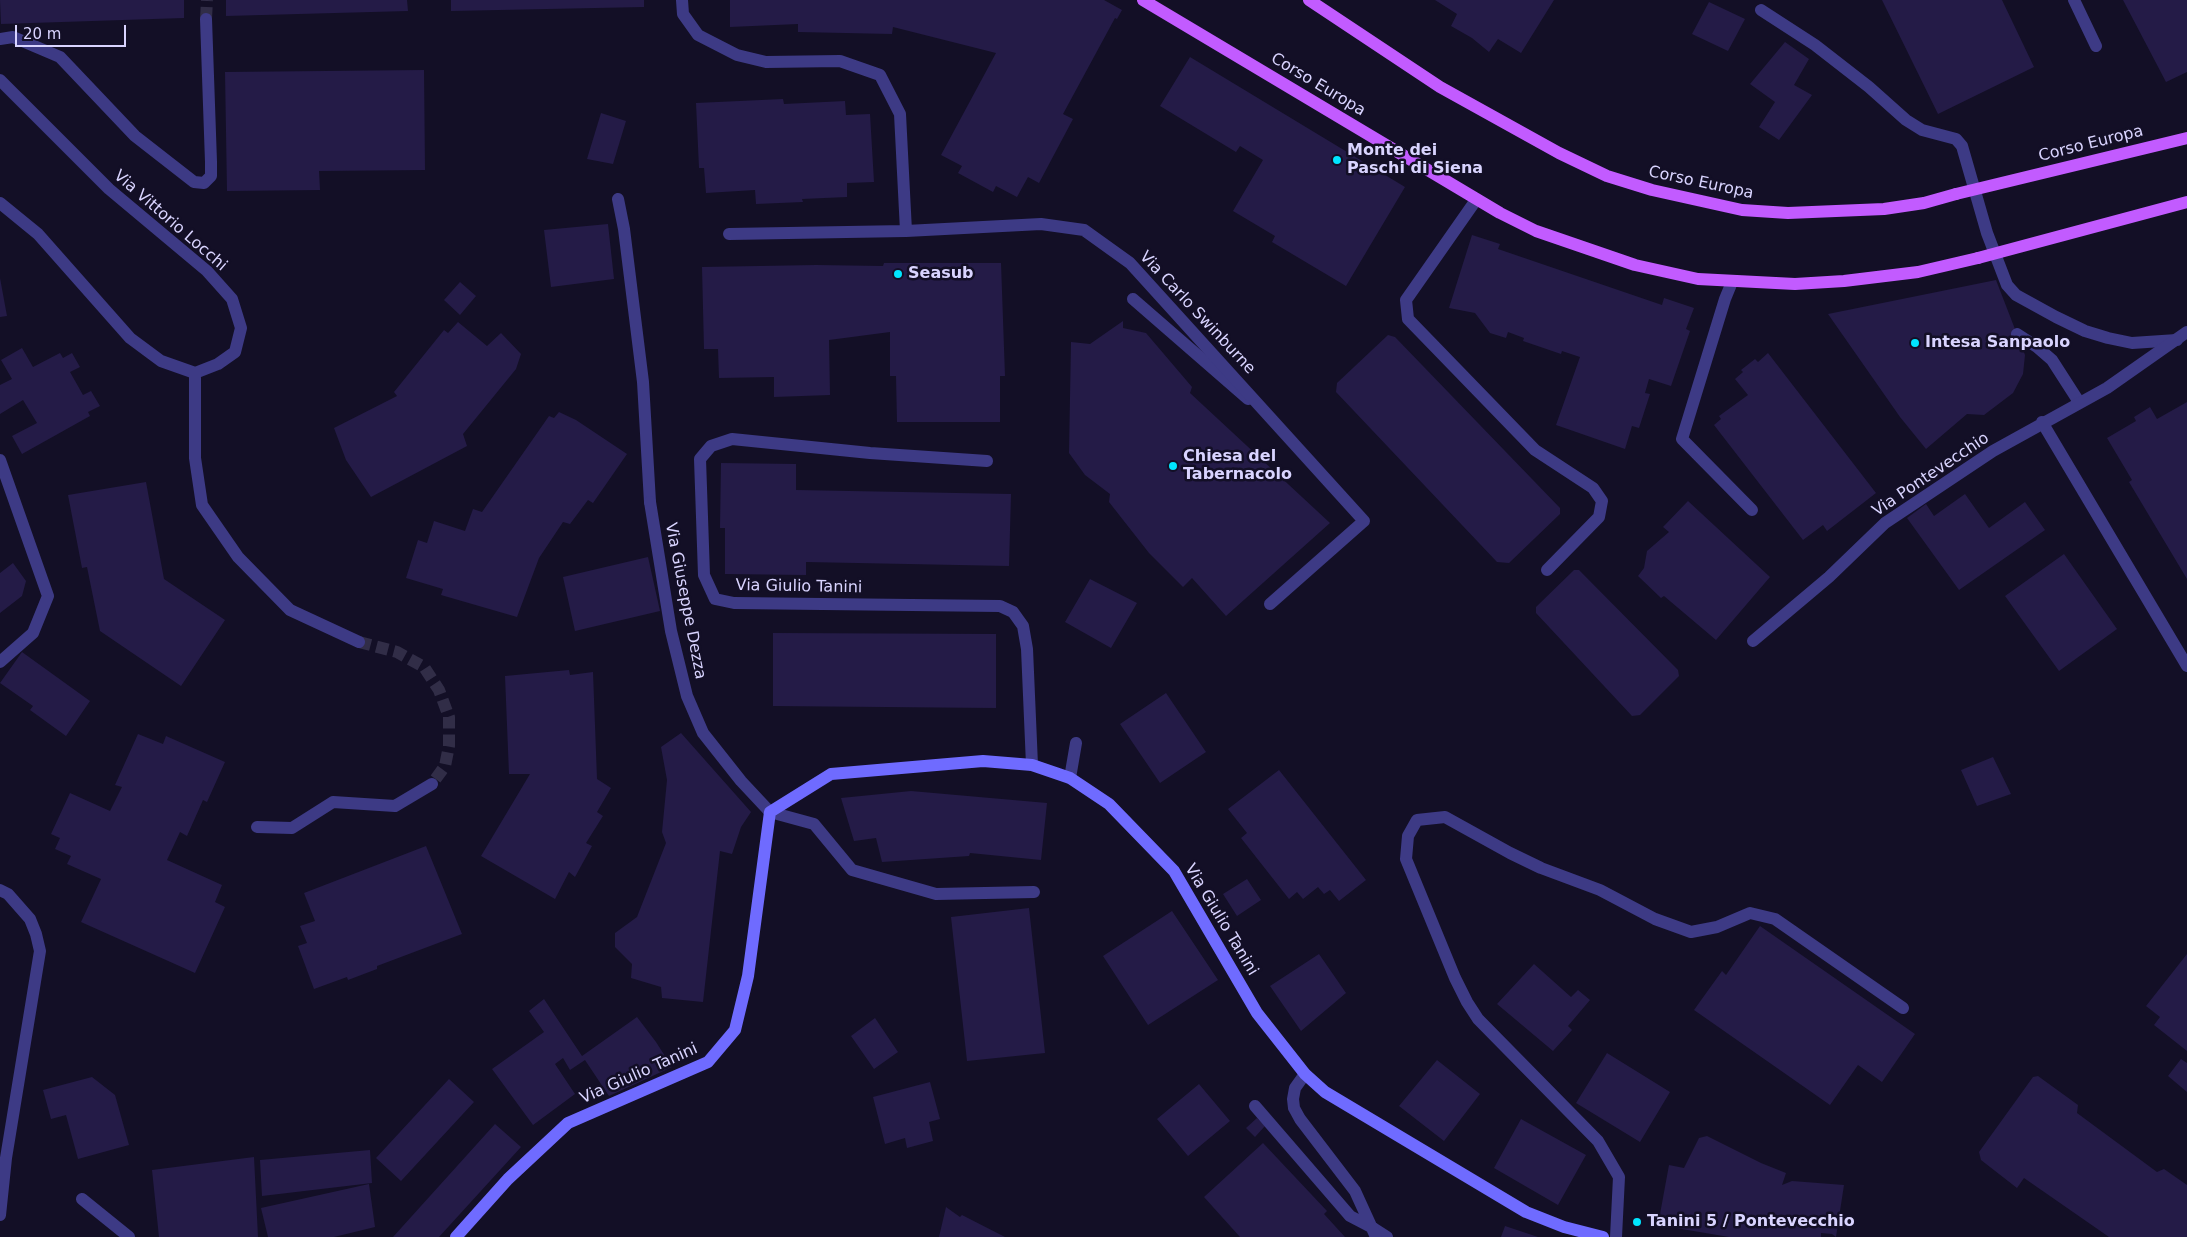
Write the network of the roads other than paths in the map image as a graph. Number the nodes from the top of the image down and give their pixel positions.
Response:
1 (682, 0) edge
2 (1143, 0) edge
3 (1310, 0) edge
4 (2074, 0) edge
5 (1761, 10) dead end
6 (206, 19) tunnel mouth
7 (0, 39) edge
8 (2096, 46) dead end
9 (0, 80) edge
10 (2187, 138) edge
11 (618, 199) dead end
12 (1476, 200) junction
13 (2187, 202) edge
14 (0, 203) edge
15 (906, 231) junction
16 (729, 234) dead end
17 (1732, 282) junction
18 (1133, 299) dead end
19 (2017, 334) dead end
20 (2182, 336) edge
21 (195, 373) junction
22 (2079, 402) junction
23 (2042, 422) junction
24 (1278, 426) junction
25 (0, 460) edge
26 (987, 461) dead end
27 (1752, 510) dead end
28 (1547, 570) dead end
29 (1270, 604) dead end
30 (1753, 640) dead end
31 (359, 642) tunnel mouth
32 (0, 662) edge
33 (2187, 666) edge
34 (1076, 744) dead end
35 (1032, 765) junction
36 (1070, 778) junction
37 (432, 784) tunnel mouth
38 (770, 812) junction
39 (257, 827) dead end
40 (0, 890) edge
41 (1034, 892) dead end
42 (1903, 1008) dead end
43 (1305, 1074) junction
44 (1255, 1106) dead end
45 (82, 1199) dead end
46 (0, 1215) edge
47 (1374, 1232) edge
48 (129, 1237) edge
49 (456, 1237) edge
50 (1387, 1237) edge
51 (1603, 1237) edge
52 (1616, 1237) edge

1 - 15 street
2 - 12 main road, Corso Europa
3 - 10 main road, Corso Europa, bridge
4 - 8 street
5 - 20 street
6 - 7 street
9 - 21 street, Via Vittorio Locchi
11 - 38 street, Via Giuseppe Dezza
12 - 17 main road, Corso Europa
12 - 28 street
13 - 17 main road, Corso Europa, bridge
14 - 21 street
15 - 16 street, Via Carlo Swinburne
15 - 24 street, Via Carlo Swinburne
17 - 27 street
18 - 24 street, Via Carlo Swinburne
19 - 22 street
20 - 22 street, Via Pontevecchio
21 - 31 street
22 - 23 street, Via Pontevecchio
23 - 30 street, Via Pontevecchio
23 - 33 street
24 - 29 street, Via Carlo Swinburne
25 - 32 street
26 - 35 street, Via Giulio Tanini
34 - 36 street
35 - 36 main road, Via Giulio Tanini
35 - 38 main road, Via Giulio Tanini
36 - 43 main road, Via Giulio Tanini
37 - 39 street
38 - 41 street
38 - 49 main road, Via Giulio Tanini
40 - 46 street
42 - 52 street
43 - 47 street
43 - 51 main road, Via Giulio Tanini
44 - 47 street
45 - 48 street
47 - 50 street

